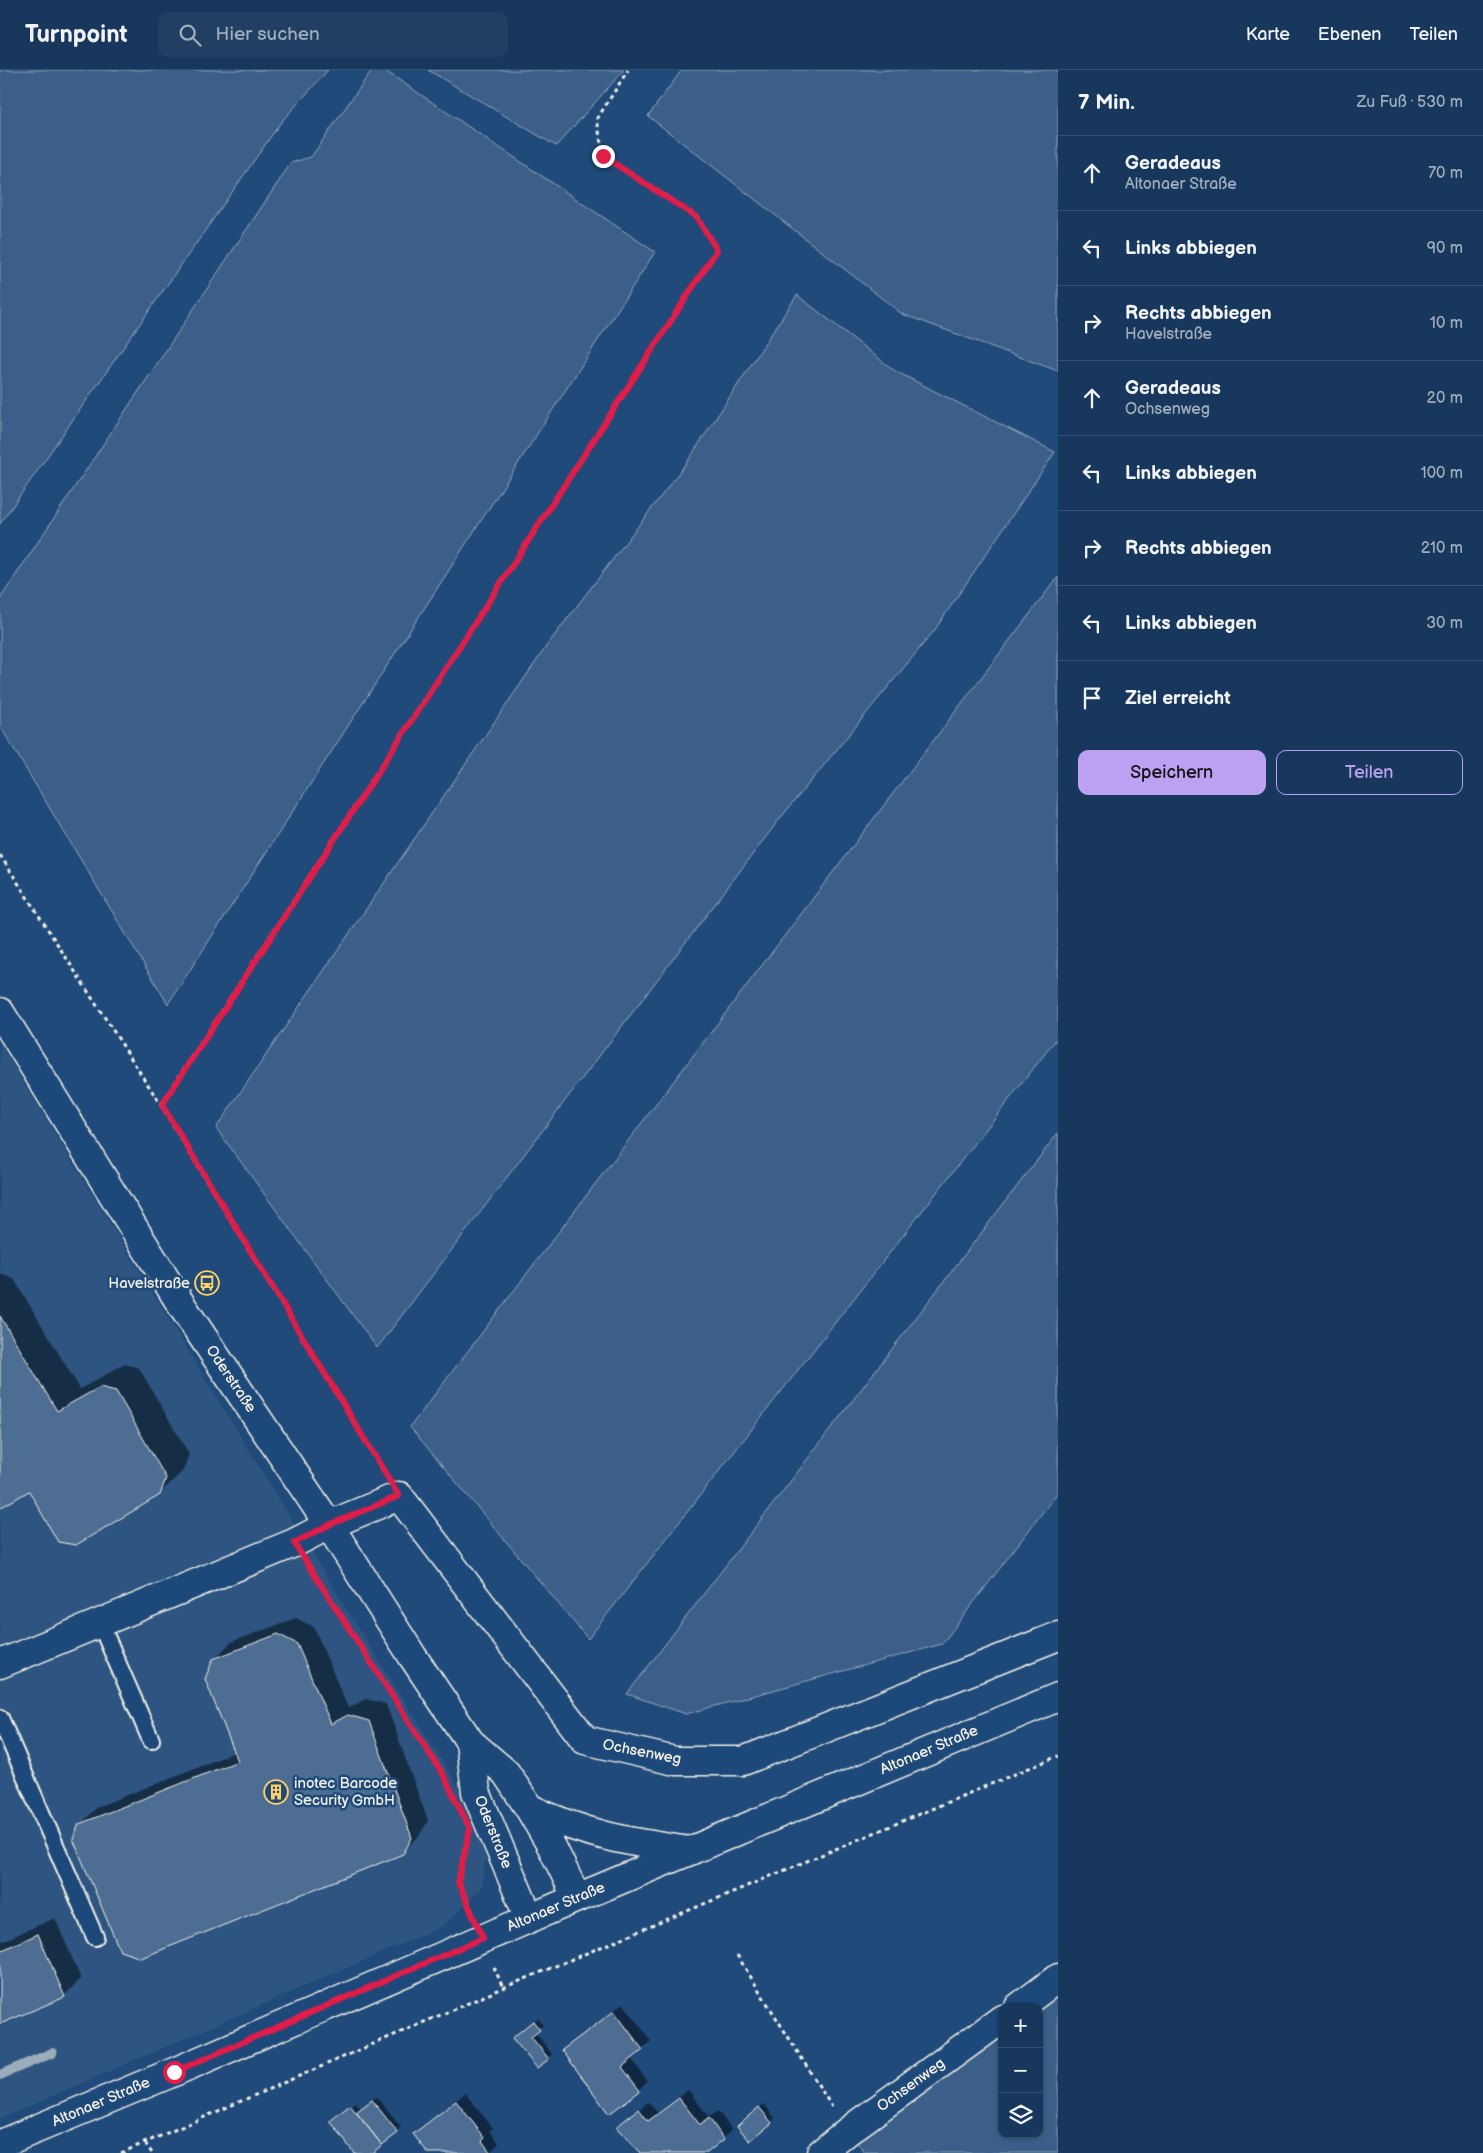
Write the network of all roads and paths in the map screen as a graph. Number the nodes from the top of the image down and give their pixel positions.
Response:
1 (628, 70) edge
2 (0, 855) edge
3 (0, 1012) edge
4 (162, 1105) junction
5 (399, 1496) junction
6 (329, 1525) junction
7 (294, 1543) junction
8 (100, 1623) junction
9 (1058, 1636) edge
10 (0, 1664) edge
11 (1058, 1697) edge
12 (0, 1718) edge
13 (150, 1740) dead end
14 (470, 1742) junction
15 (1058, 1756) edge
16 (444, 1776) dead end
17 (529, 1808) junction
18 (466, 1847) dead end
19 (690, 1851) junction
20 (577, 1898) junction
21 (529, 1918) junction
22 (94, 1937) dead end
23 (483, 1938) junction
24 (737, 1955) dead end
25 (1058, 1978) edge
26 (503, 1988) junction
27 (1024, 2003) edge
28 (998, 2022) edge
29 (848, 2131) junction
30 (145, 2143) junction
31 (0, 2144) edge
32 (121, 2153) edge
33 (152, 2153) edge
34 (821, 2153) edge

1 - 4 path
2 - 4 path
3 - 6 street, Oderstraße
4 - 5 path
5 - 6 street
5 - 9 street, Ochsenweg
6 - 7 street
6 - 14 street, Oderstraße
7 - 8 street
7 - 16 path
8 - 10 street
8 - 13 lane
11 - 19 street, Altonaer Straße
12 - 22 lane
14 - 17 street, Oderstraße
14 - 21 street, Oderstraße
15 - 26 path
17 - 19 street
17 - 20 street, Oderstraße
18 - 23 path
19 - 20 street, Altonaer Straße
20 - 21 street, Altonaer Straße
21 - 23 street, Altonaer Straße
23 - 26 path
23 - 31 street, Altonaer Straße
24 - 29 path
25 - 27 street
26 - 30 path
28 - 29 street, Ochsenweg
29 - 34 street, Ochsenweg
30 - 32 path
30 - 33 path

